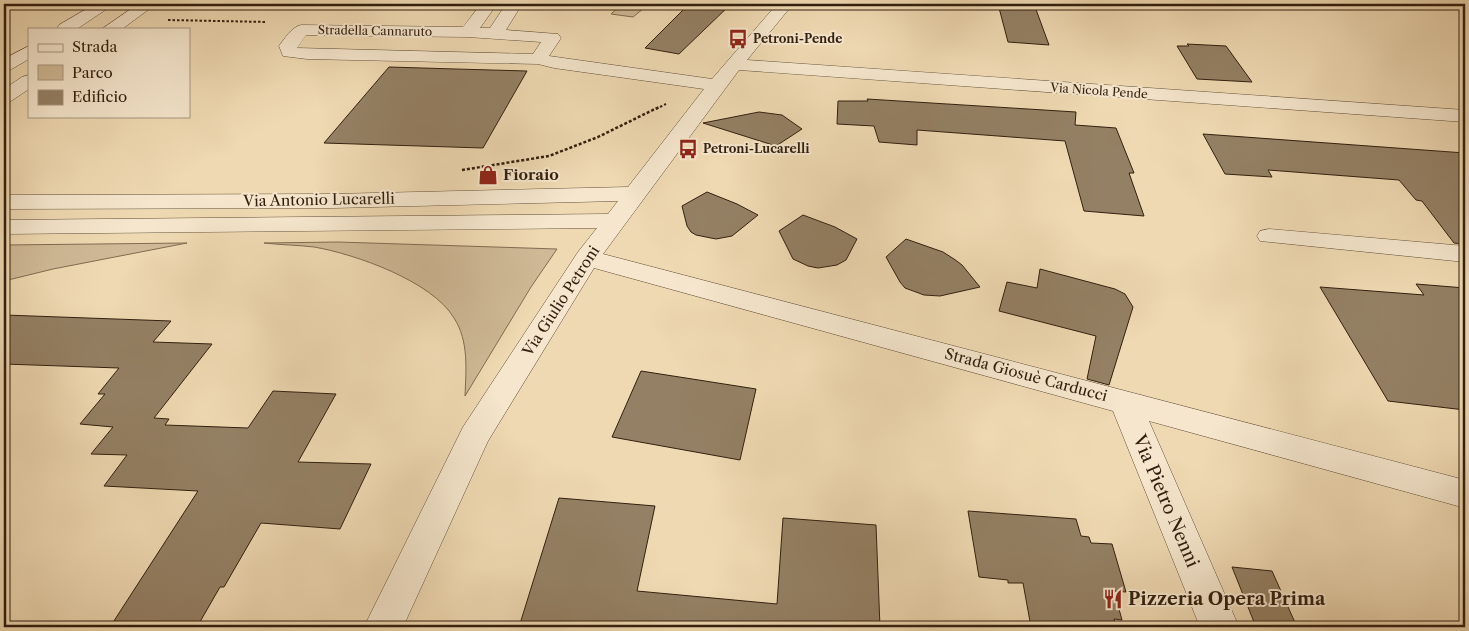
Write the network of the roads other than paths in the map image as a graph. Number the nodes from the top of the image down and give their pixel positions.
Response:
1 (106, 4) edge
2 (148, 4) edge
3 (489, 4) edge
4 (514, 4) edge
5 (785, 4) edge
6 (67, 28) edge
7 (112, 28) edge
8 (468, 32) junction
9 (495, 33) junction
10 (28, 52) edge
11 (538, 59) junction
12 (733, 64) junction
13 (4, 66) edge
14 (28, 82) edge
15 (713, 91) junction
16 (4, 98) edge
17 (1465, 116) edge
18 (635, 194) junction
19 (4, 202) edge
20 (614, 221) junction
21 (4, 227) edge
22 (1269, 236) dead end
23 (1465, 254) edge
24 (587, 258) junction
25 (1125, 402) junction
26 (1465, 494) edge
27 (382, 627) edge
28 (1219, 627) edge

1 - 6 street
2 - 7 street
3 - 8 street
4 - 9 street
5 - 12 street, Via Giulio Petroni
8 - 9 street, Stradella Cannaruto
8 - 11 street, Stradella Cannaruto
9 - 11 street, Stradella Cannaruto
10 - 13 street
11 - 15 street, Stradella Cannaruto
12 - 15 street, Via Giulio Petroni
12 - 17 street, Via Nicola Pende
14 - 16 street
15 - 18 street, Via Giulio Petroni
18 - 19 street, Via Antonio Lucarelli
18 - 20 street, Via Giulio Petroni
20 - 21 street, Via Antonio Lucarelli
20 - 24 street, Via Giulio Petroni
22 - 23 street
24 - 25 street, Strada Giosuè Carducci
24 - 27 street, Via Giulio Petroni
25 - 26 street, Strada Giosuè Carducci
25 - 28 street, Via Pietro Nenni

